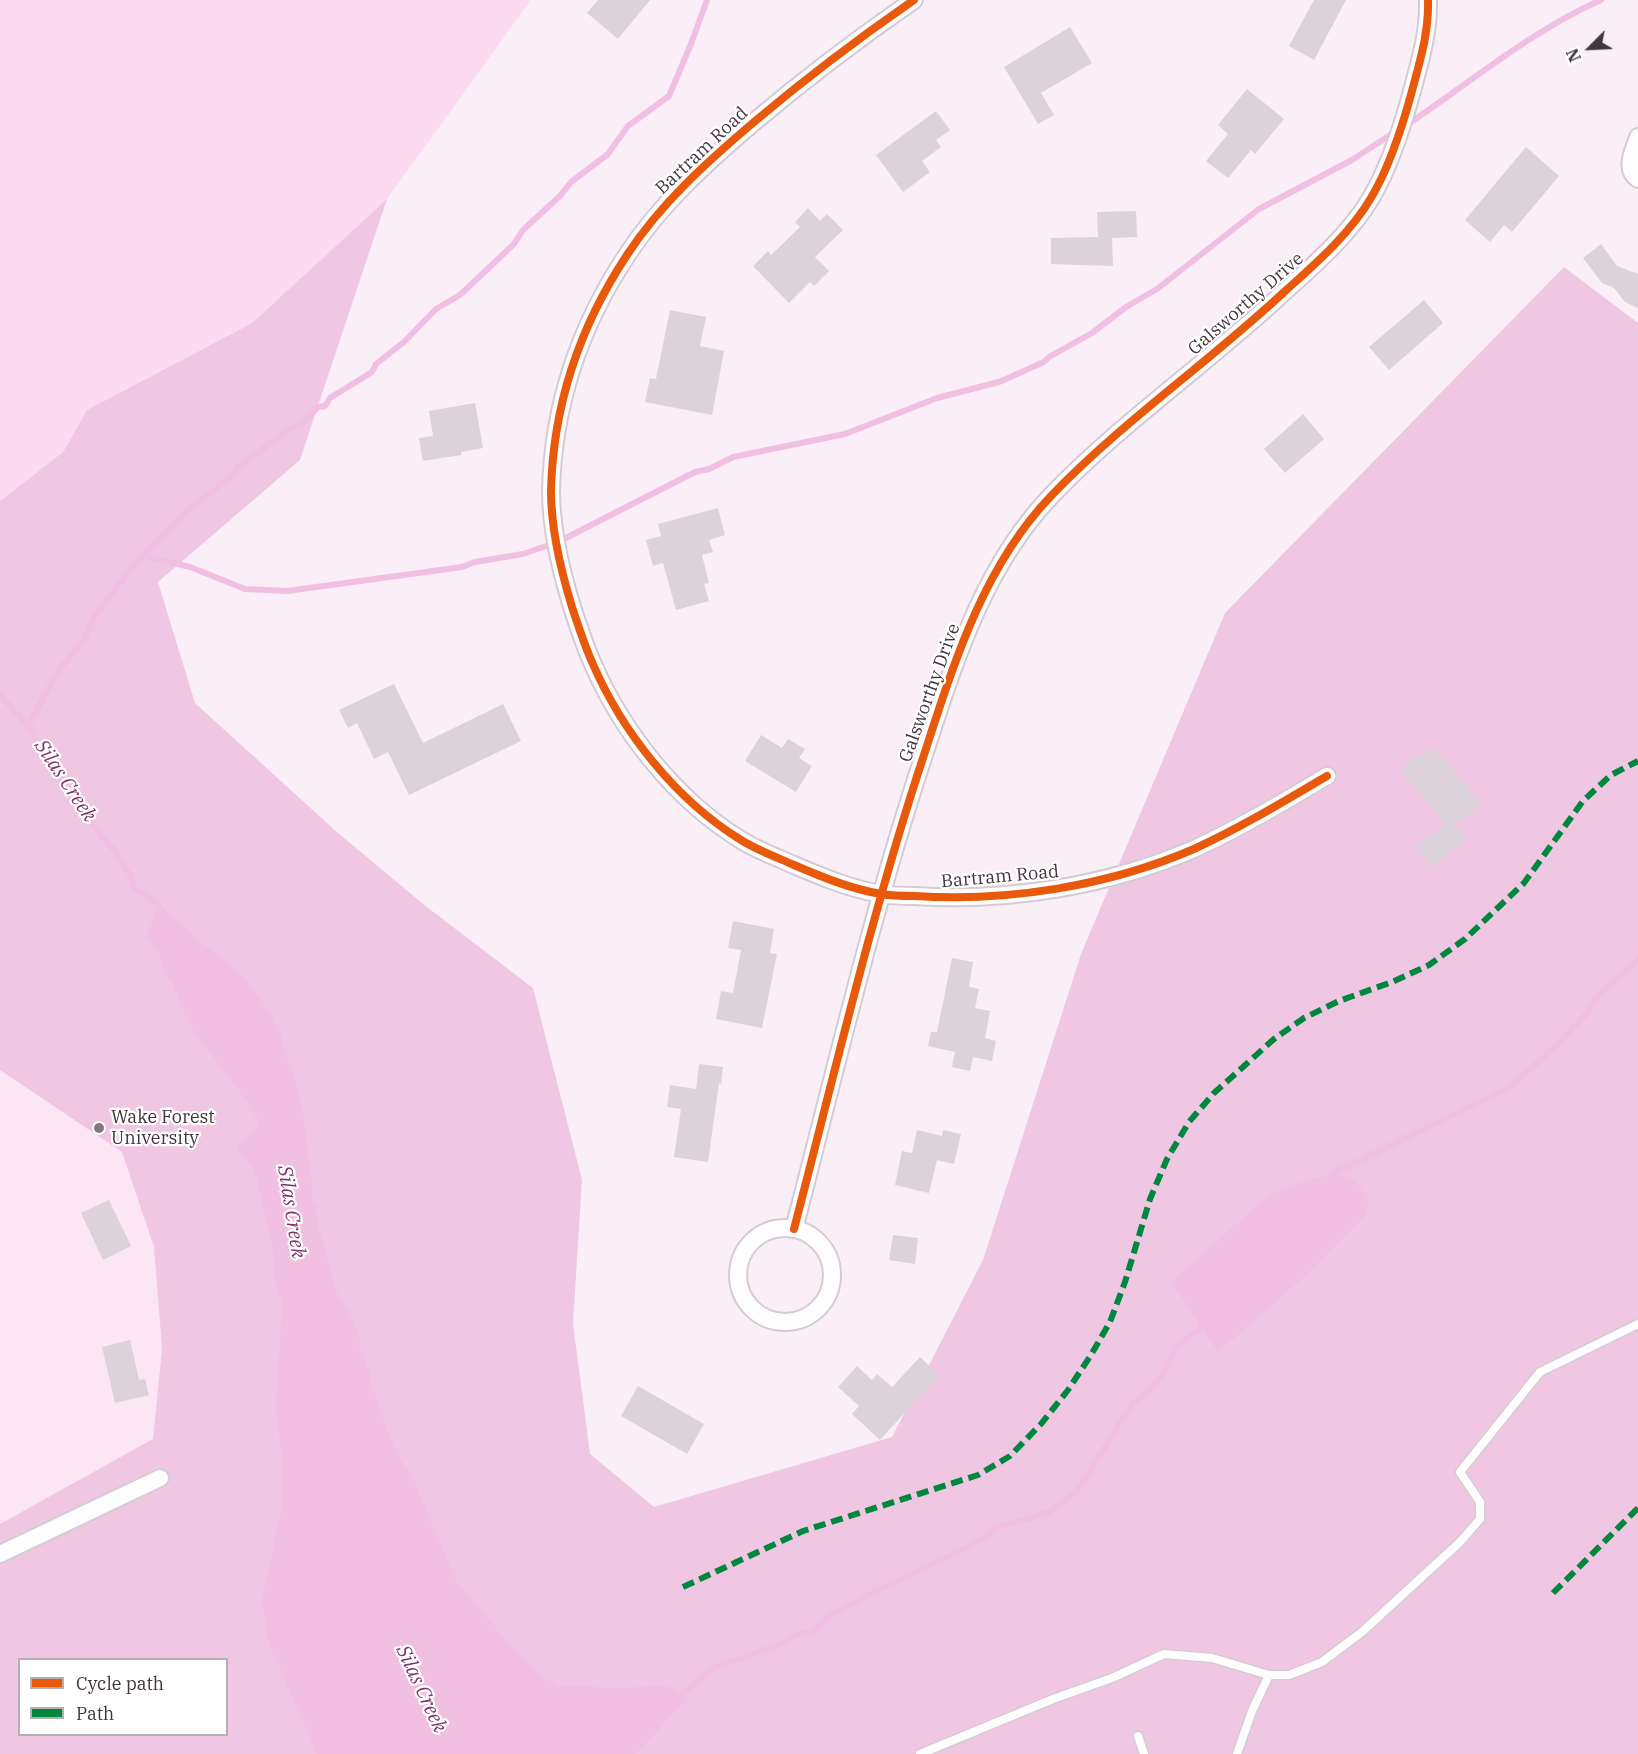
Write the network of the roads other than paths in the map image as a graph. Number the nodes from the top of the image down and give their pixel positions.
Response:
1 (914, 0) edge
2 (1428, 0) edge
3 (1638, 137) edge
4 (1638, 179) edge
5 (1327, 776) dead end
6 (882, 894) junction
7 (794, 1229) junction
8 (1638, 1324) edge
9 (160, 1478) dead end
10 (0, 1554) edge
11 (1269, 1675) junction
12 (1138, 1736) dead end
13 (920, 1754) edge
14 (1144, 1754) edge
15 (1237, 1754) edge

1 - 6 street, Bartram Road
2 - 6 street, Galsworthy Drive
3 - 4 street
5 - 6 street, Bartram Road
6 - 7 street, Galsworthy Drive
7 - 7 street
8 - 11 lane
9 - 10 street
11 - 13 lane
11 - 15 lane
12 - 14 lane

